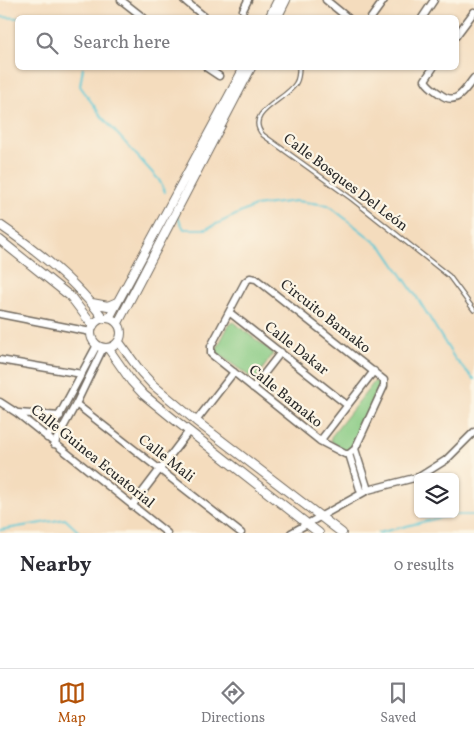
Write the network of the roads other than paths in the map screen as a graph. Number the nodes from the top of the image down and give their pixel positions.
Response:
1 (121, 0) edge
2 (184, 0) edge
3 (248, 0) edge
4 (278, 0) edge
5 (286, 0) edge
6 (326, 0) edge
7 (384, 0) edge
8 (434, 0) edge
9 (243, 10) dead end
10 (474, 12) edge
11 (140, 15) edge
12 (202, 15) edge
13 (270, 15) edge
14 (280, 15) edge
15 (344, 15) edge
16 (373, 15) edge
17 (424, 15) edge
18 (459, 32) edge
19 (211, 70) edge
20 (243, 70) edge
21 (250, 70) edge
22 (299, 70) edge
23 (430, 70) edge
24 (219, 76) dead end
25 (474, 78) edge
26 (227, 107) junction
27 (0, 225) edge
28 (0, 240) edge
29 (250, 278) joint
30 (117, 302) junction
31 (92, 304) junction
32 (474, 310) edge
33 (229, 312) junction
34 (0, 314) edge
35 (106, 318) junction
36 (118, 323) junction
37 (92, 329) junction
38 (119, 342) junction
39 (103, 347) junction
40 (280, 352) junction
41 (0, 360) edge
42 (374, 371) junction
43 (234, 372) junction
44 (82, 374) junction
45 (253, 388) junction
46 (0, 402) edge
47 (76, 404) junction
48 (347, 405) junction
49 (17, 413) junction
50 (60, 416) junction
51 (196, 421) junction
52 (188, 431) junction
53 (474, 432) edge
54 (47, 438) junction
55 (320, 441) junction
56 (54, 444) junction
57 (355, 449) junction
58 (349, 454) junction
59 (160, 470) junction
60 (427, 473) edge
61 (414, 478) edge
62 (368, 490) junction
63 (361, 493) junction
64 (132, 506) junction
65 (321, 516) junction
66 (307, 523) junction
67 (168, 533) edge
68 (240, 533) edge
69 (291, 533) edge
70 (319, 533) edge
71 (342, 533) edge

1 - 11 street
2 - 12 street
3 - 9 street
4 - 13 street
5 - 14 street
6 - 15 street
7 - 16 street
8 - 17 street
10 - 18 street
19 - 24 street
20 - 26 street
21 - 26 street
22 - 32 lane, Calle Bosques Del León
23 - 25 street
26 - 30 street
26 - 36 street
27 - 31 street
28 - 37 street
29 - 33 street, Calle Bamako
29 - 42 street, Circuito Bamako
30 - 31 street
30 - 35 street
31 - 35 street
33 - 40 street, Calle Dakar
33 - 43 street, Calle Bamako
34 - 37 street
35 - 36 street
35 - 37 street
36 - 38 street
37 - 39 street
38 - 39 street
38 - 51 street
39 - 44 street
39 - 47 street
39 - 52 street
40 - 45 street
40 - 48 street, Calle Dakar
41 - 44 street
42 - 48 street
42 - 57 street, Circuito Bamako
43 - 45 street, Calle Bamako
43 - 51 street
44 - 50 street
45 - 55 street, Calle Bamako
46 - 49 street, Calle Guinea Ecuatorial
47 - 56 street
47 - 59 street, Calle Mali
48 - 55 street
49 - 50 street
49 - 54 street, Calle Guinea Ecuatorial
50 - 54 street
51 - 65 street
52 - 59 street
52 - 66 street
53 - 60 street
54 - 56 street, Calle Guinea Ecuatorial
55 - 58 street, Calle Bamako
56 - 64 street, Calle Guinea Ecuatorial
57 - 58 street
57 - 62 street
58 - 63 street
59 - 64 street
59 - 68 street, Calle Mali
61 - 62 street
62 - 63 street
63 - 65 street
64 - 67 street, Calle Guinea Ecuatorial
65 - 66 street
65 - 71 street
66 - 69 street
66 - 70 street

